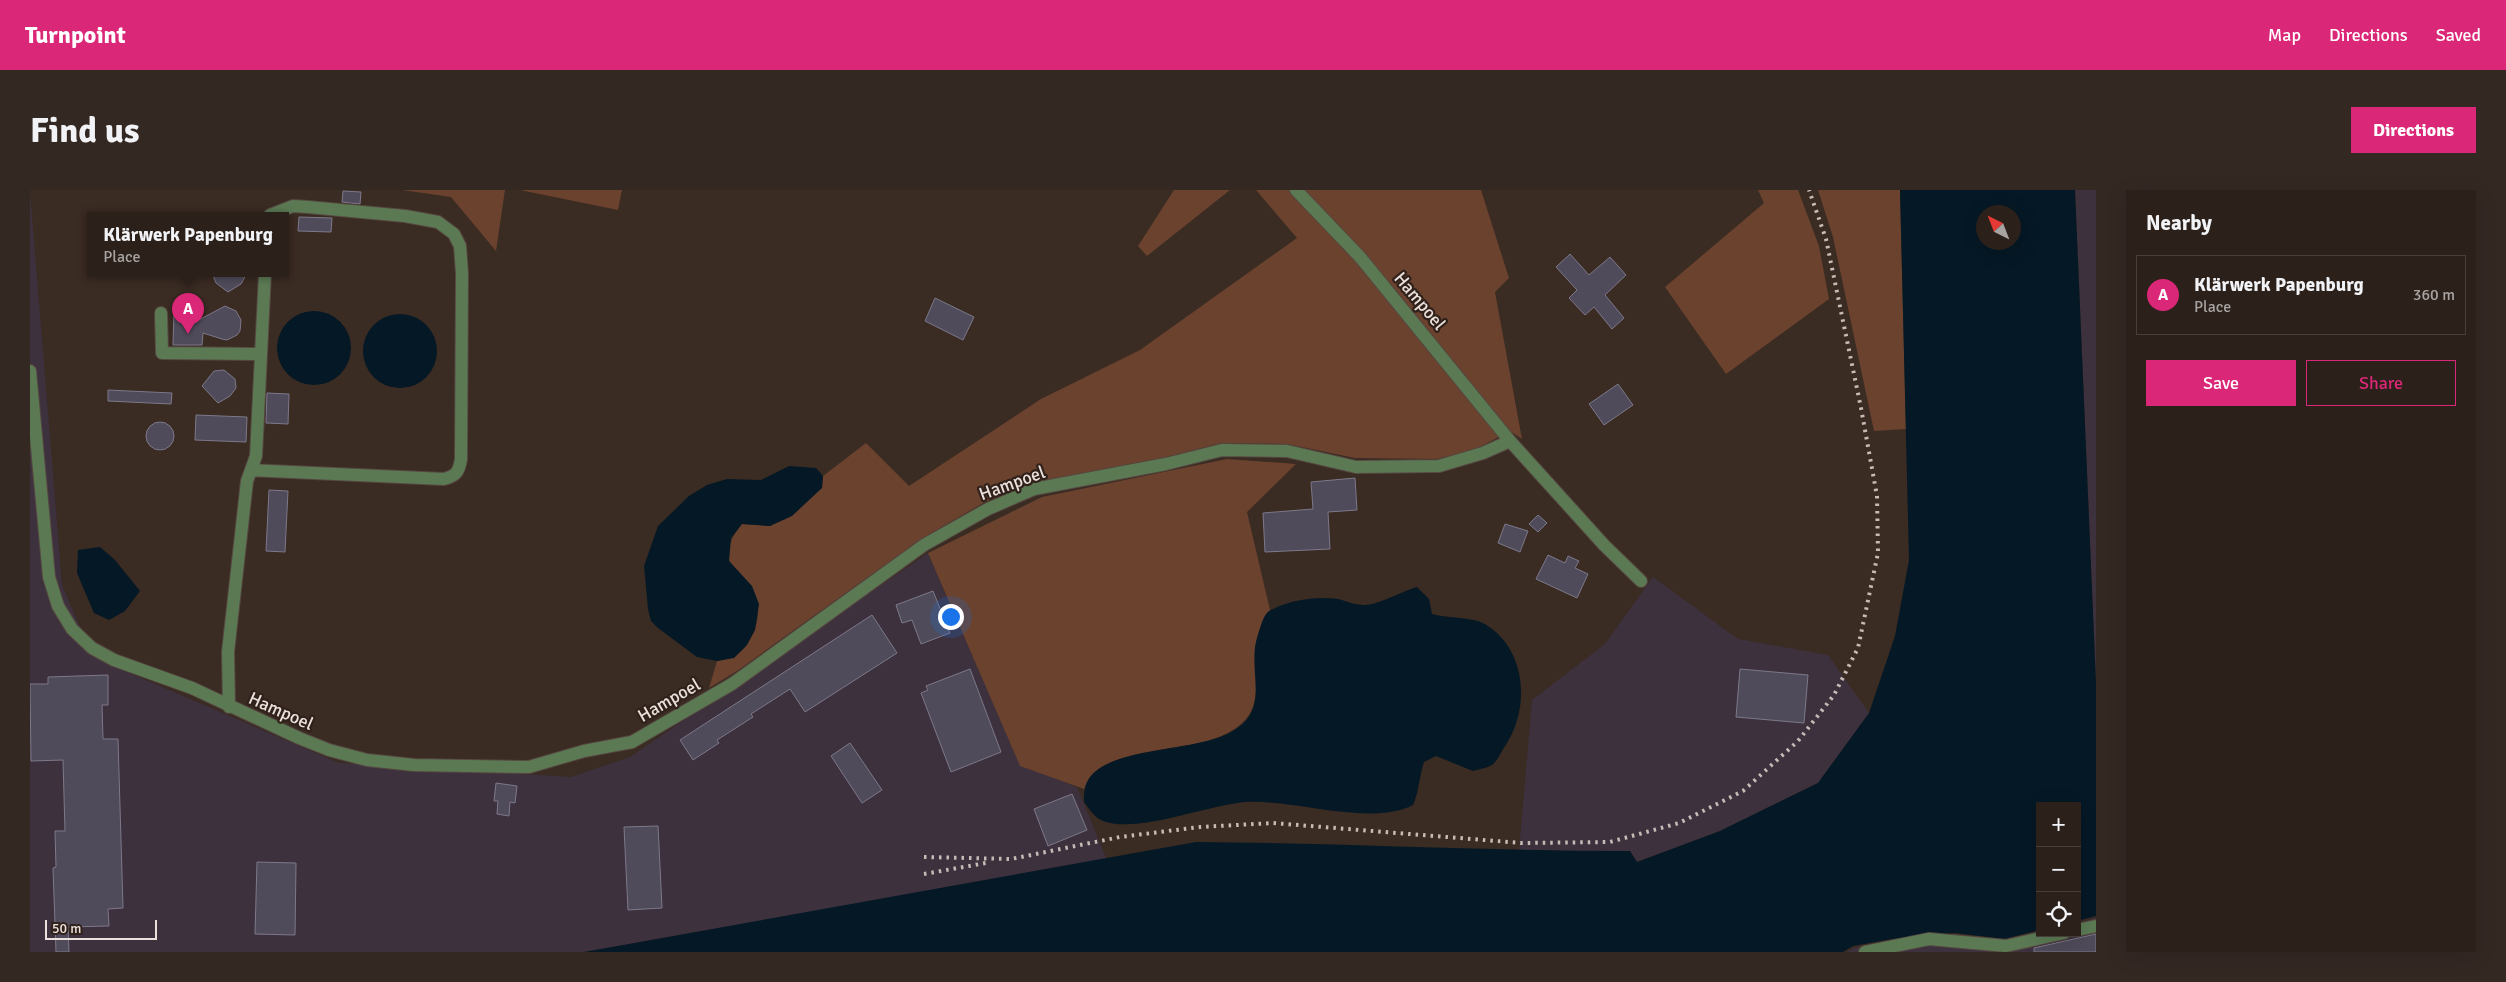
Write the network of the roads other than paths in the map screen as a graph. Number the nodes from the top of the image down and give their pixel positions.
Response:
1 (1296, 190) edge
2 (278, 212) edge
3 (265, 277) edge
4 (161, 313) dead end
5 (261, 354) junction
6 (30, 371) edge
7 (1510, 441) junction
8 (251, 470) junction
9 (1641, 581) dead end
10 (229, 707) junction
11 (2096, 926) edge
12 (2081, 929) edge
13 (2046, 937) edge
14 (1865, 952) edge

1 - 7 street, Hampoel
2 - 8 street
3 - 5 street
4 - 5 street
5 - 8 street
6 - 10 street, Hampoel
7 - 9 street, Hampoel
7 - 10 street, Hampoel
8 - 10 street
11 - 12 street
13 - 14 street

